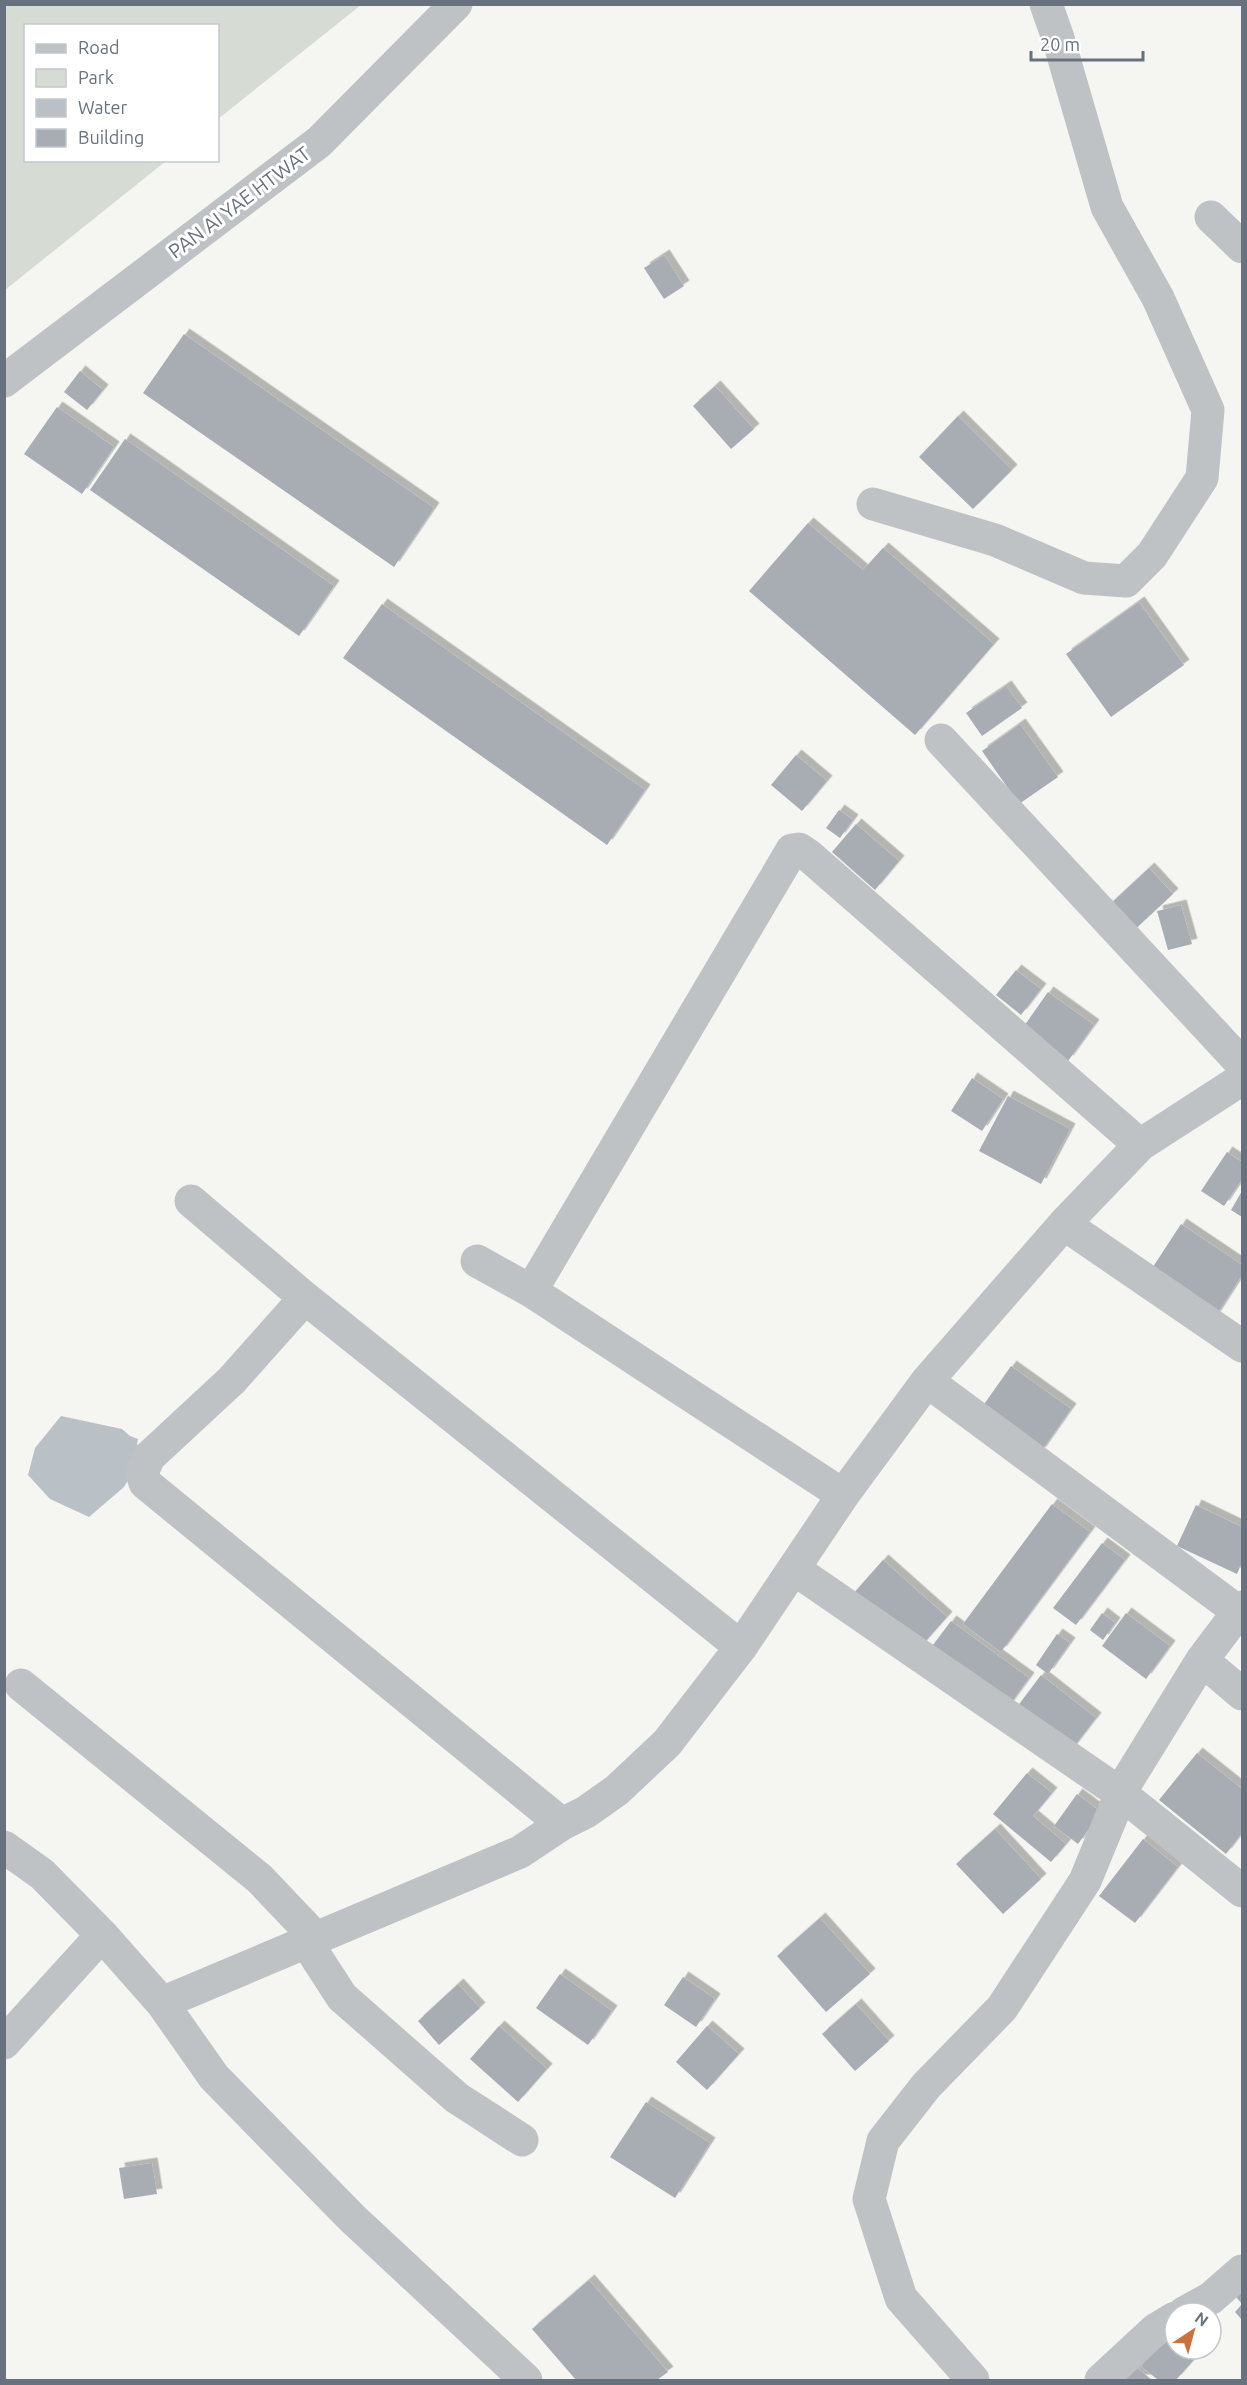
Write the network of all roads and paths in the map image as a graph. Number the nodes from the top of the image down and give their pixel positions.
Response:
1 (456, 4) edge
2 (1046, 4) edge
3 (1211, 217) dead end
4 (1242, 247) edge
5 (4, 381) edge
6 (873, 504) dead end
7 (941, 740) dead end
8 (1242, 1064) edge
9 (1242, 1080) edge
10 (1140, 1145) junction
11 (191, 1201) dead end
12 (1064, 1224) junction
13 (477, 1262) dead end
14 (531, 1291) junction
15 (305, 1298) junction
16 (1242, 1346) edge
17 (927, 1381) junction
18 (843, 1495) junction
19 (794, 1569) junction
20 (1241, 1609) edge
21 (741, 1647) junction
22 (1202, 1660) junction
23 (21, 1685) dead end
24 (1242, 1694) edge
25 (1120, 1793) junction
26 (562, 1824) junction
27 (4, 1847) edge
28 (1242, 1891) edge
29 (102, 1935) junction
30 (312, 1941) junction
31 (162, 2003) junction
32 (4, 2043) edge
33 (522, 2140) dead end
34 (1242, 2271) edge
35 (1206, 2301) edge
36 (1163, 2325) edge
37 (526, 2380) edge
38 (972, 2380) edge
39 (1101, 2380) edge

1 - 5 street, PAN AI YAE HTWAT
2 - 6 street
3 - 4 street
7 - 8 street
9 - 10 street
10 - 12 street
10 - 14 street
11 - 15 street
12 - 16 street
12 - 17 street
13 - 14 street
14 - 18 street
15 - 21 street
15 - 26 street
17 - 18 street
17 - 20 street
18 - 19 street
19 - 21 street
19 - 25 street
20 - 22 street
21 - 26 street
22 - 24 street
22 - 25 street
23 - 30 street
25 - 28 street
25 - 38 street
26 - 30 street
27 - 29 street
29 - 31 street
29 - 32 street
30 - 31 street
30 - 33 street
31 - 37 street
34 - 35 street
36 - 39 street

